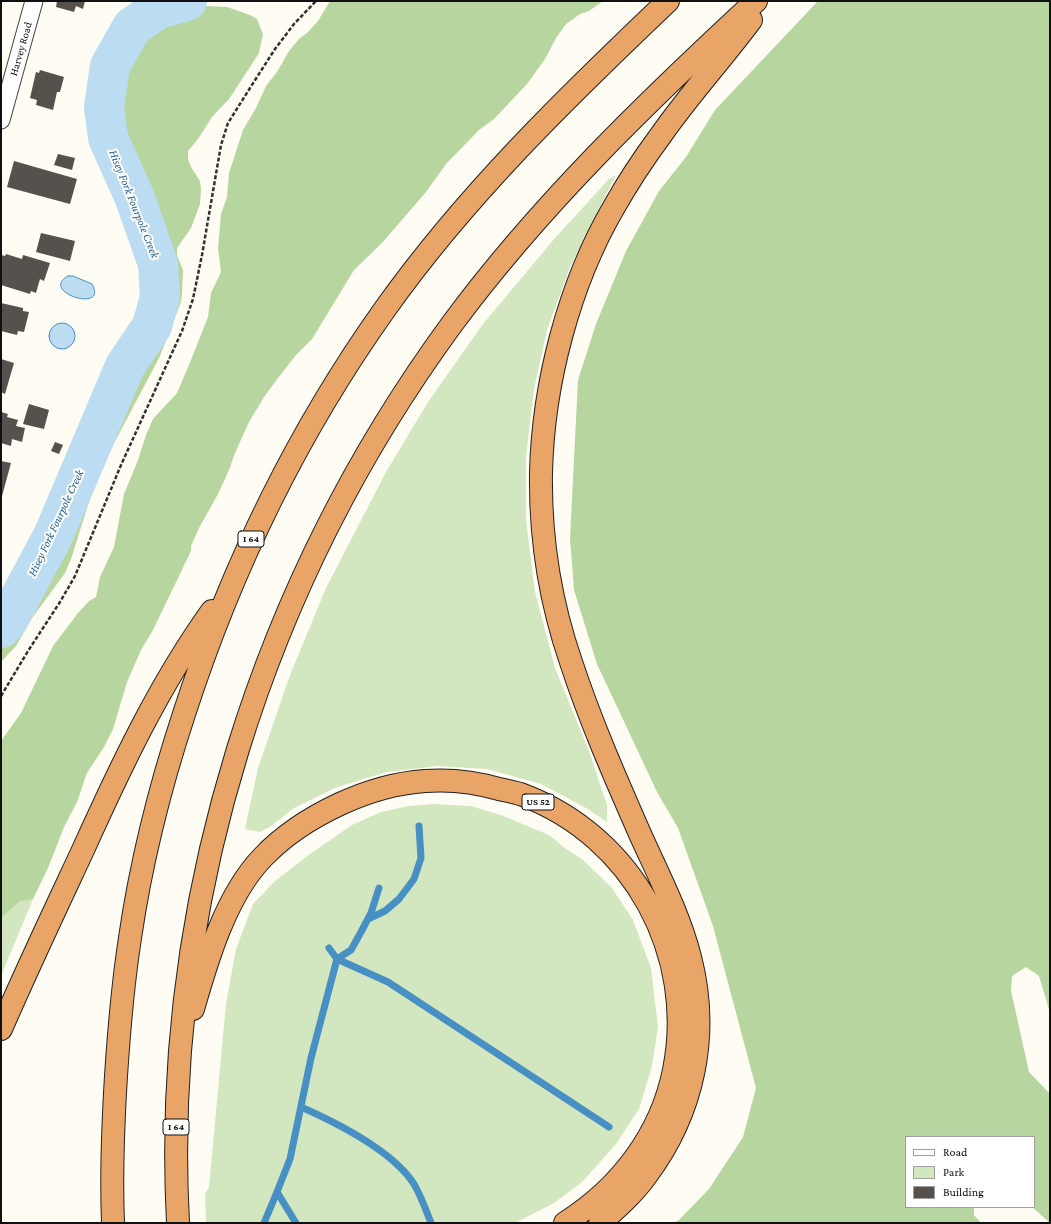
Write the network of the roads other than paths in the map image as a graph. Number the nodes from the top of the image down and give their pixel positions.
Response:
1 (34, 1) edge
2 (668, 1) edge
3 (756, 1) edge
4 (764, 1) edge
5 (1, 120) edge
6 (232, 582) junction
7 (1, 1030) edge
8 (179, 1058) junction
9 (113, 1214) edge
10 (178, 1223) edge
11 (565, 1223) edge
12 (600, 1223) edge

1 - 5 street, Harvey Road
2 - 6 highway, I 64
3 - 8 highway, I 64
4 - 12 highway
6 - 7 highway
6 - 9 highway, I 64
8 - 10 highway, I 64
8 - 11 highway, US 52

